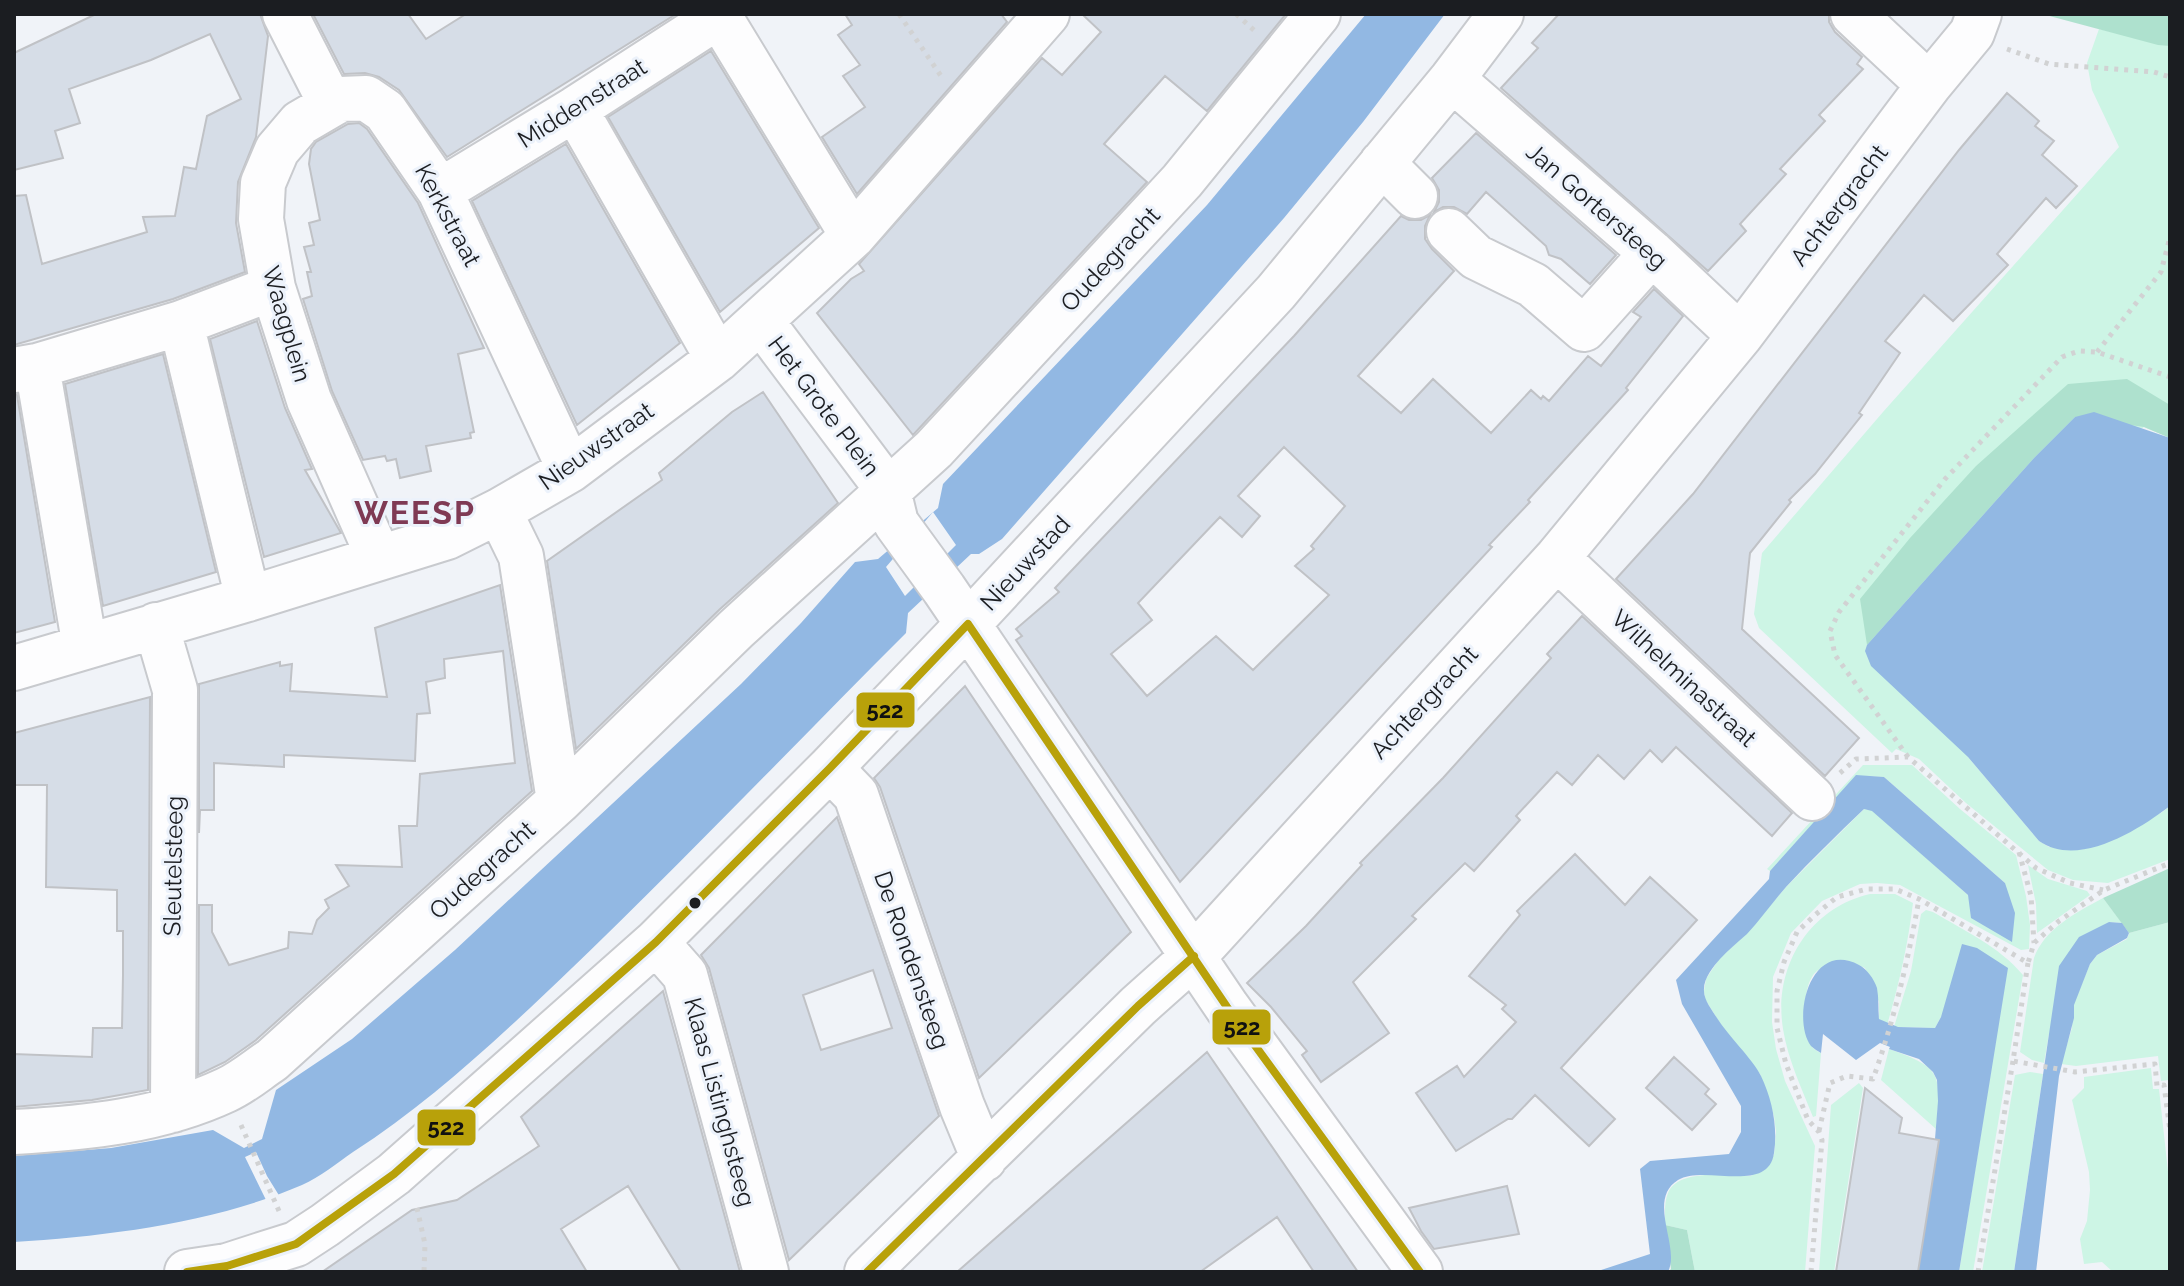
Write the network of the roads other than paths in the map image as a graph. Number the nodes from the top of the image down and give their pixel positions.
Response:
1 (285, 14) edge
2 (1318, 14) edge
3 (1501, 14) edge
4 (1853, 14) edge
5 (721, 15) edge
6 (1036, 18) edge
7 (1975, 24) edge
8 (1452, 79) junction
9 (1929, 85) junction
10 (331, 104) junction
11 (575, 109) junction
12 (1382, 163) junction
13 (440, 191) junction
14 (1415, 196) dead end
15 (1449, 231) dead end
16 (853, 236) junction
17 (1652, 253) junction
18 (273, 288) junction
19 (761, 321) junction
20 (181, 323) junction
21 (1740, 336) junction
22 (718, 359) junction
23 (26, 368) edge
24 (570, 470) junction
25 (892, 506) junction
26 (499, 511) junction
27 (379, 558) junction
28 (1557, 558) junction
29 (248, 599) junction
30 (968, 624) junction
31 (156, 625) junction
32 (85, 647) junction
33 (14, 668) edge
34 (830, 768) junction
35 (1812, 798) road end
36 (559, 801) junction
37 (656, 942) junction
38 (1194, 956) junction
39 (173, 1110) junction
40 (14, 1132) edge
41 (984, 1159) junction
42 (187, 1272) edge
43 (766, 1272) edge
44 (867, 1272) edge
45 (1420, 1272) edge

1 - 10 street
2 - 25 street, Oudegracht
3 - 8 street, Nieuwstad
4 - 9 street
5 - 11 street, Middenstraat
5 - 16 street
6 - 16 street, Nieuwstraat
7 - 9 street, Achtergracht
8 - 12 street, Nieuwstad
8 - 17 street, Jan Gortersteeg
9 - 21 street, Achtergracht
10 - 13 street, Kerkstraat
10 - 18 street, Waagplein
11 - 13 street, Middenstraat
11 - 22 street
12 - 14 street
12 - 30 street, Nieuwstad
13 - 24 street, Kerkstraat
15 - 17 street
16 - 19 street, Nieuwstraat
17 - 21 street, Jan Gortersteeg
18 - 20 street
18 - 27 street, Waagplein
19 - 22 street, Nieuwstraat
19 - 25 street, Het Grote Plein
20 - 23 street
20 - 29 street
21 - 28 street, Achtergracht
22 - 24 street, Nieuwstraat
23 - 32 street
24 - 26 street, Nieuwstraat
25 - 30 street
25 - 36 street, Oudegracht
26 - 27 street, Nieuwstraat
26 - 36 street
27 - 29 street, Nieuwstraat
28 - 35 street, Wilhelminastraat
28 - 38 street, Achtergracht
29 - 31 street, Nieuwstraat
30 - 34 street, Nieuwstad
30 - 38 street
31 - 32 street, Nieuwstraat
31 - 39 street, Sleutelsteeg
32 - 33 street, Nieuwstraat
34 - 37 street, Nieuwstad
34 - 41 street, De Rondensteeg
36 - 39 street, Oudegracht
37 - 42 street, Nieuwstad
37 - 43 street, Klaas Listinghsteeg
38 - 41 street, Achtergracht
38 - 45 street
39 - 40 street, Oudegracht
41 - 44 street, Achtergracht

